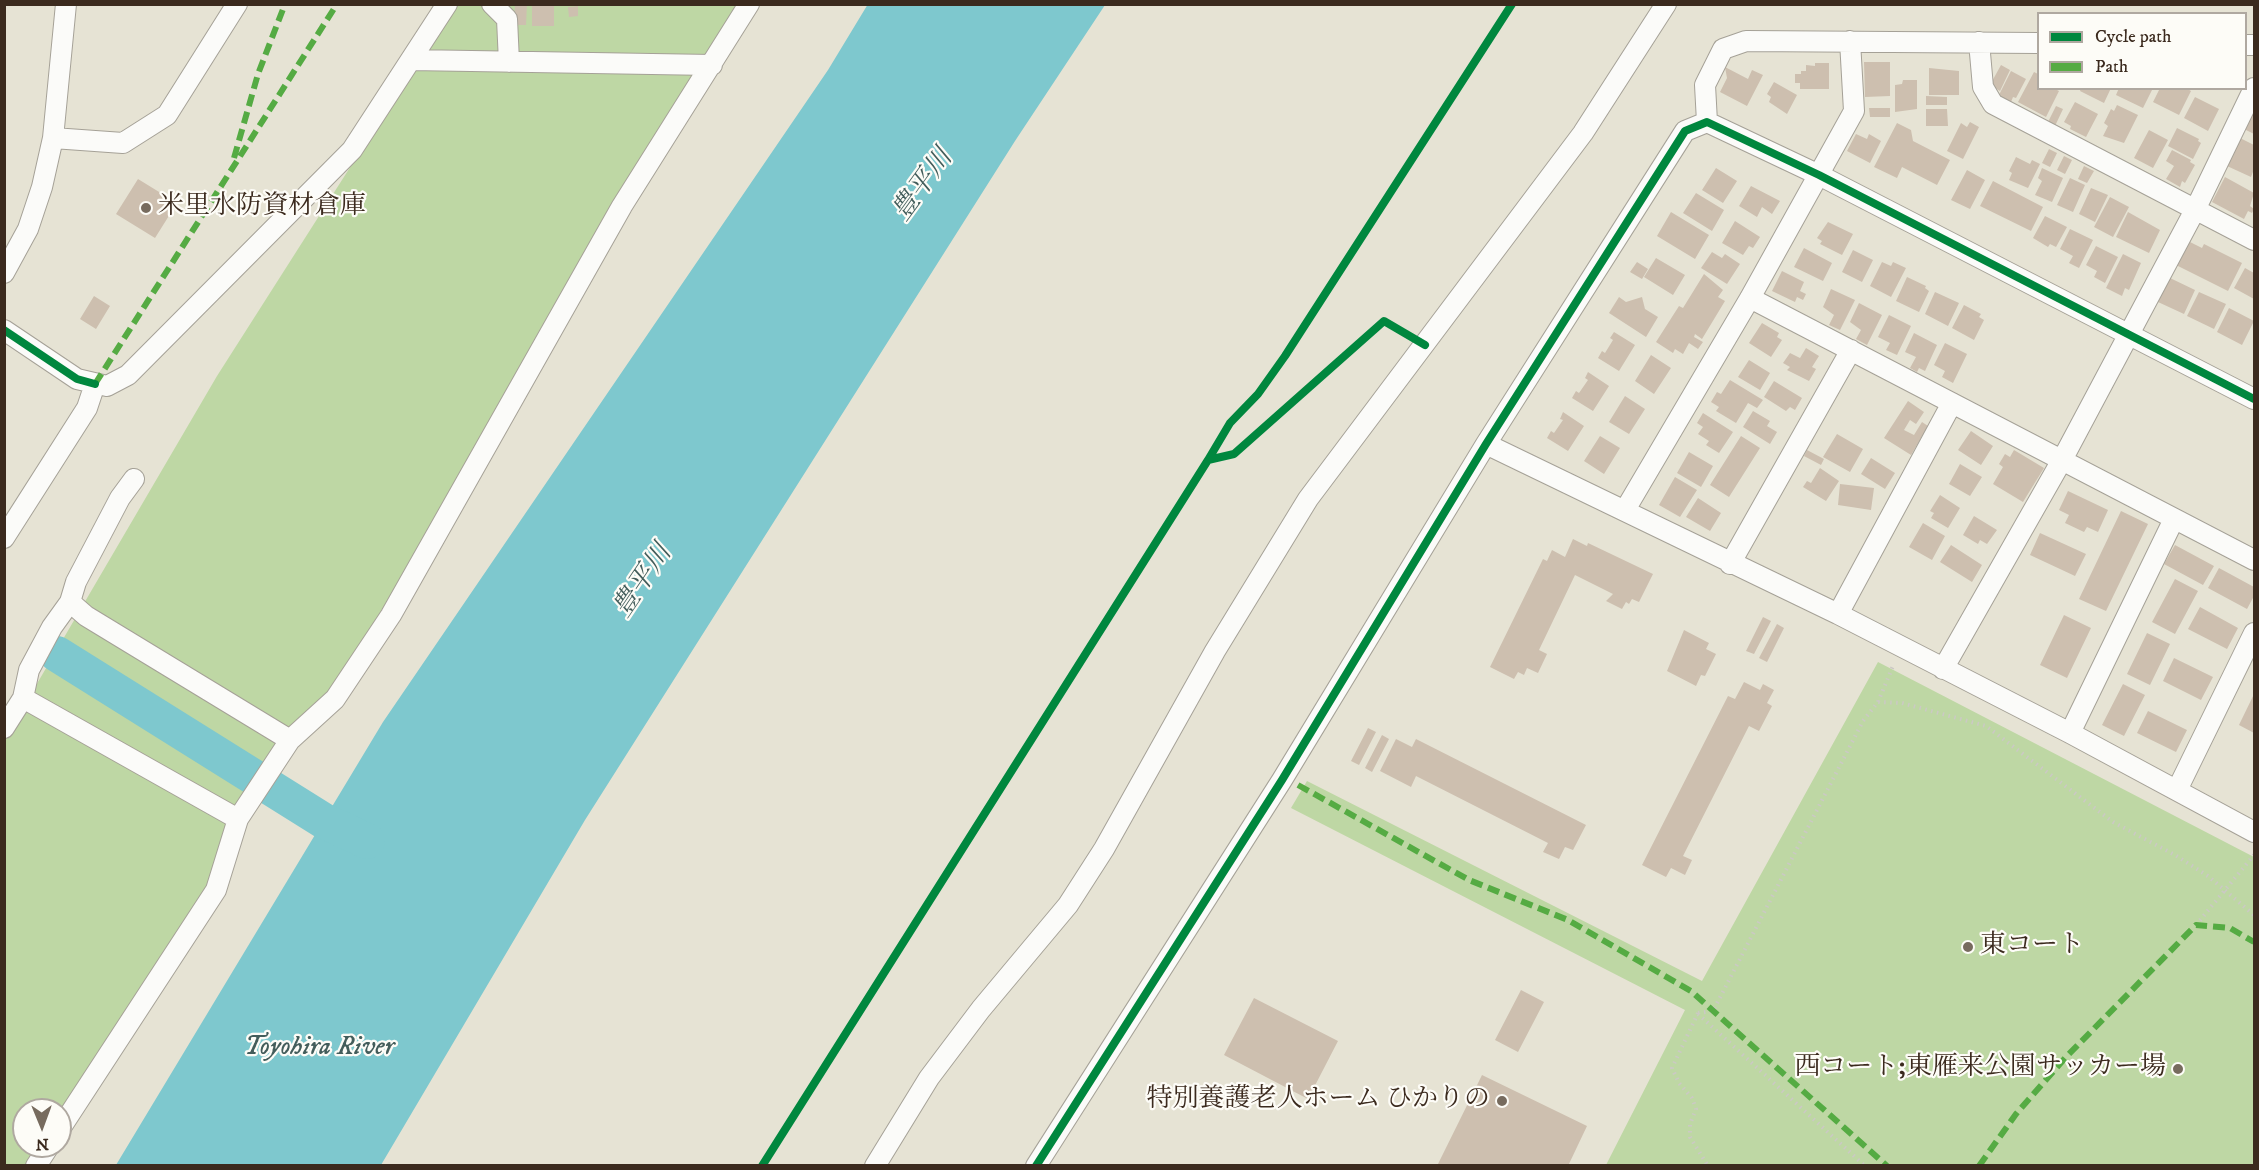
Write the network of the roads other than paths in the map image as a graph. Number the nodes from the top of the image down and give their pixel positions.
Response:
1 (66, 4) edge
2 (237, 4) edge
3 (447, 4) edge
4 (492, 4) edge
5 (749, 4) edge
6 (1666, 4) edge
7 (1850, 41) junction
8 (1979, 42) junction
9 (2037, 43) edge
10 (411, 60) junction
11 (508, 62) junction
12 (712, 66) junction
13 (2254, 88) edge
14 (1707, 122) junction
15 (53, 138) junction
16 (1819, 175) junction
17 (2195, 210) junction
18 (2254, 240) edge
19 (4, 273) edge
20 (1750, 297) junction
21 (4, 330) edge
22 (2128, 334) junction
23 (1851, 350) junction
24 (94, 384) junction
25 (2254, 399) edge
26 (1952, 403) junction
27 (1486, 444) junction
28 (2062, 460) junction
29 (134, 479) dead end
30 (1625, 510) junction
31 (2174, 519) junction
32 (4, 538) edge
33 (2254, 561) edge
34 (1730, 564) junction
35 (70, 602) junction
36 (1838, 614) junction
37 (2254, 633) edge
38 (1942, 669) junction
39 (23, 698) junction
40 (4, 728) edge
41 (2070, 732) junction
42 (289, 741) junction
43 (2178, 790) junction
44 (238, 818) junction
45 (2254, 832) edge
46 (72, 1111) edge
47 (875, 1166) edge
48 (1035, 1166) edge

1 - 15 street
2 - 15 street
3 - 10 street
4 - 11 street
5 - 12 street
6 - 47 street
7 - 8 street
7 - 14 street
7 - 16 street
8 - 9 street
8 - 17 street
10 - 11 street
10 - 24 street
11 - 12 street
12 - 42 street
13 - 17 street
14 - 16 street
14 - 27 street
15 - 19 street
16 - 20 street
16 - 22 street
17 - 18 street
17 - 22 street
20 - 23 street
20 - 30 street
21 - 24 street
22 - 25 street
22 - 28 street
23 - 26 street
23 - 34 street
24 - 32 street
26 - 28 street
26 - 36 street
27 - 30 street
27 - 48 street
28 - 31 street
28 - 38 street
29 - 35 street
30 - 34 street
31 - 33 street
31 - 41 street
34 - 36 street
35 - 39 street
35 - 42 street
36 - 38 street
37 - 43 street
38 - 41 street
39 - 40 street
39 - 44 street
41 - 43 street
42 - 44 street
43 - 45 street
44 - 46 street

